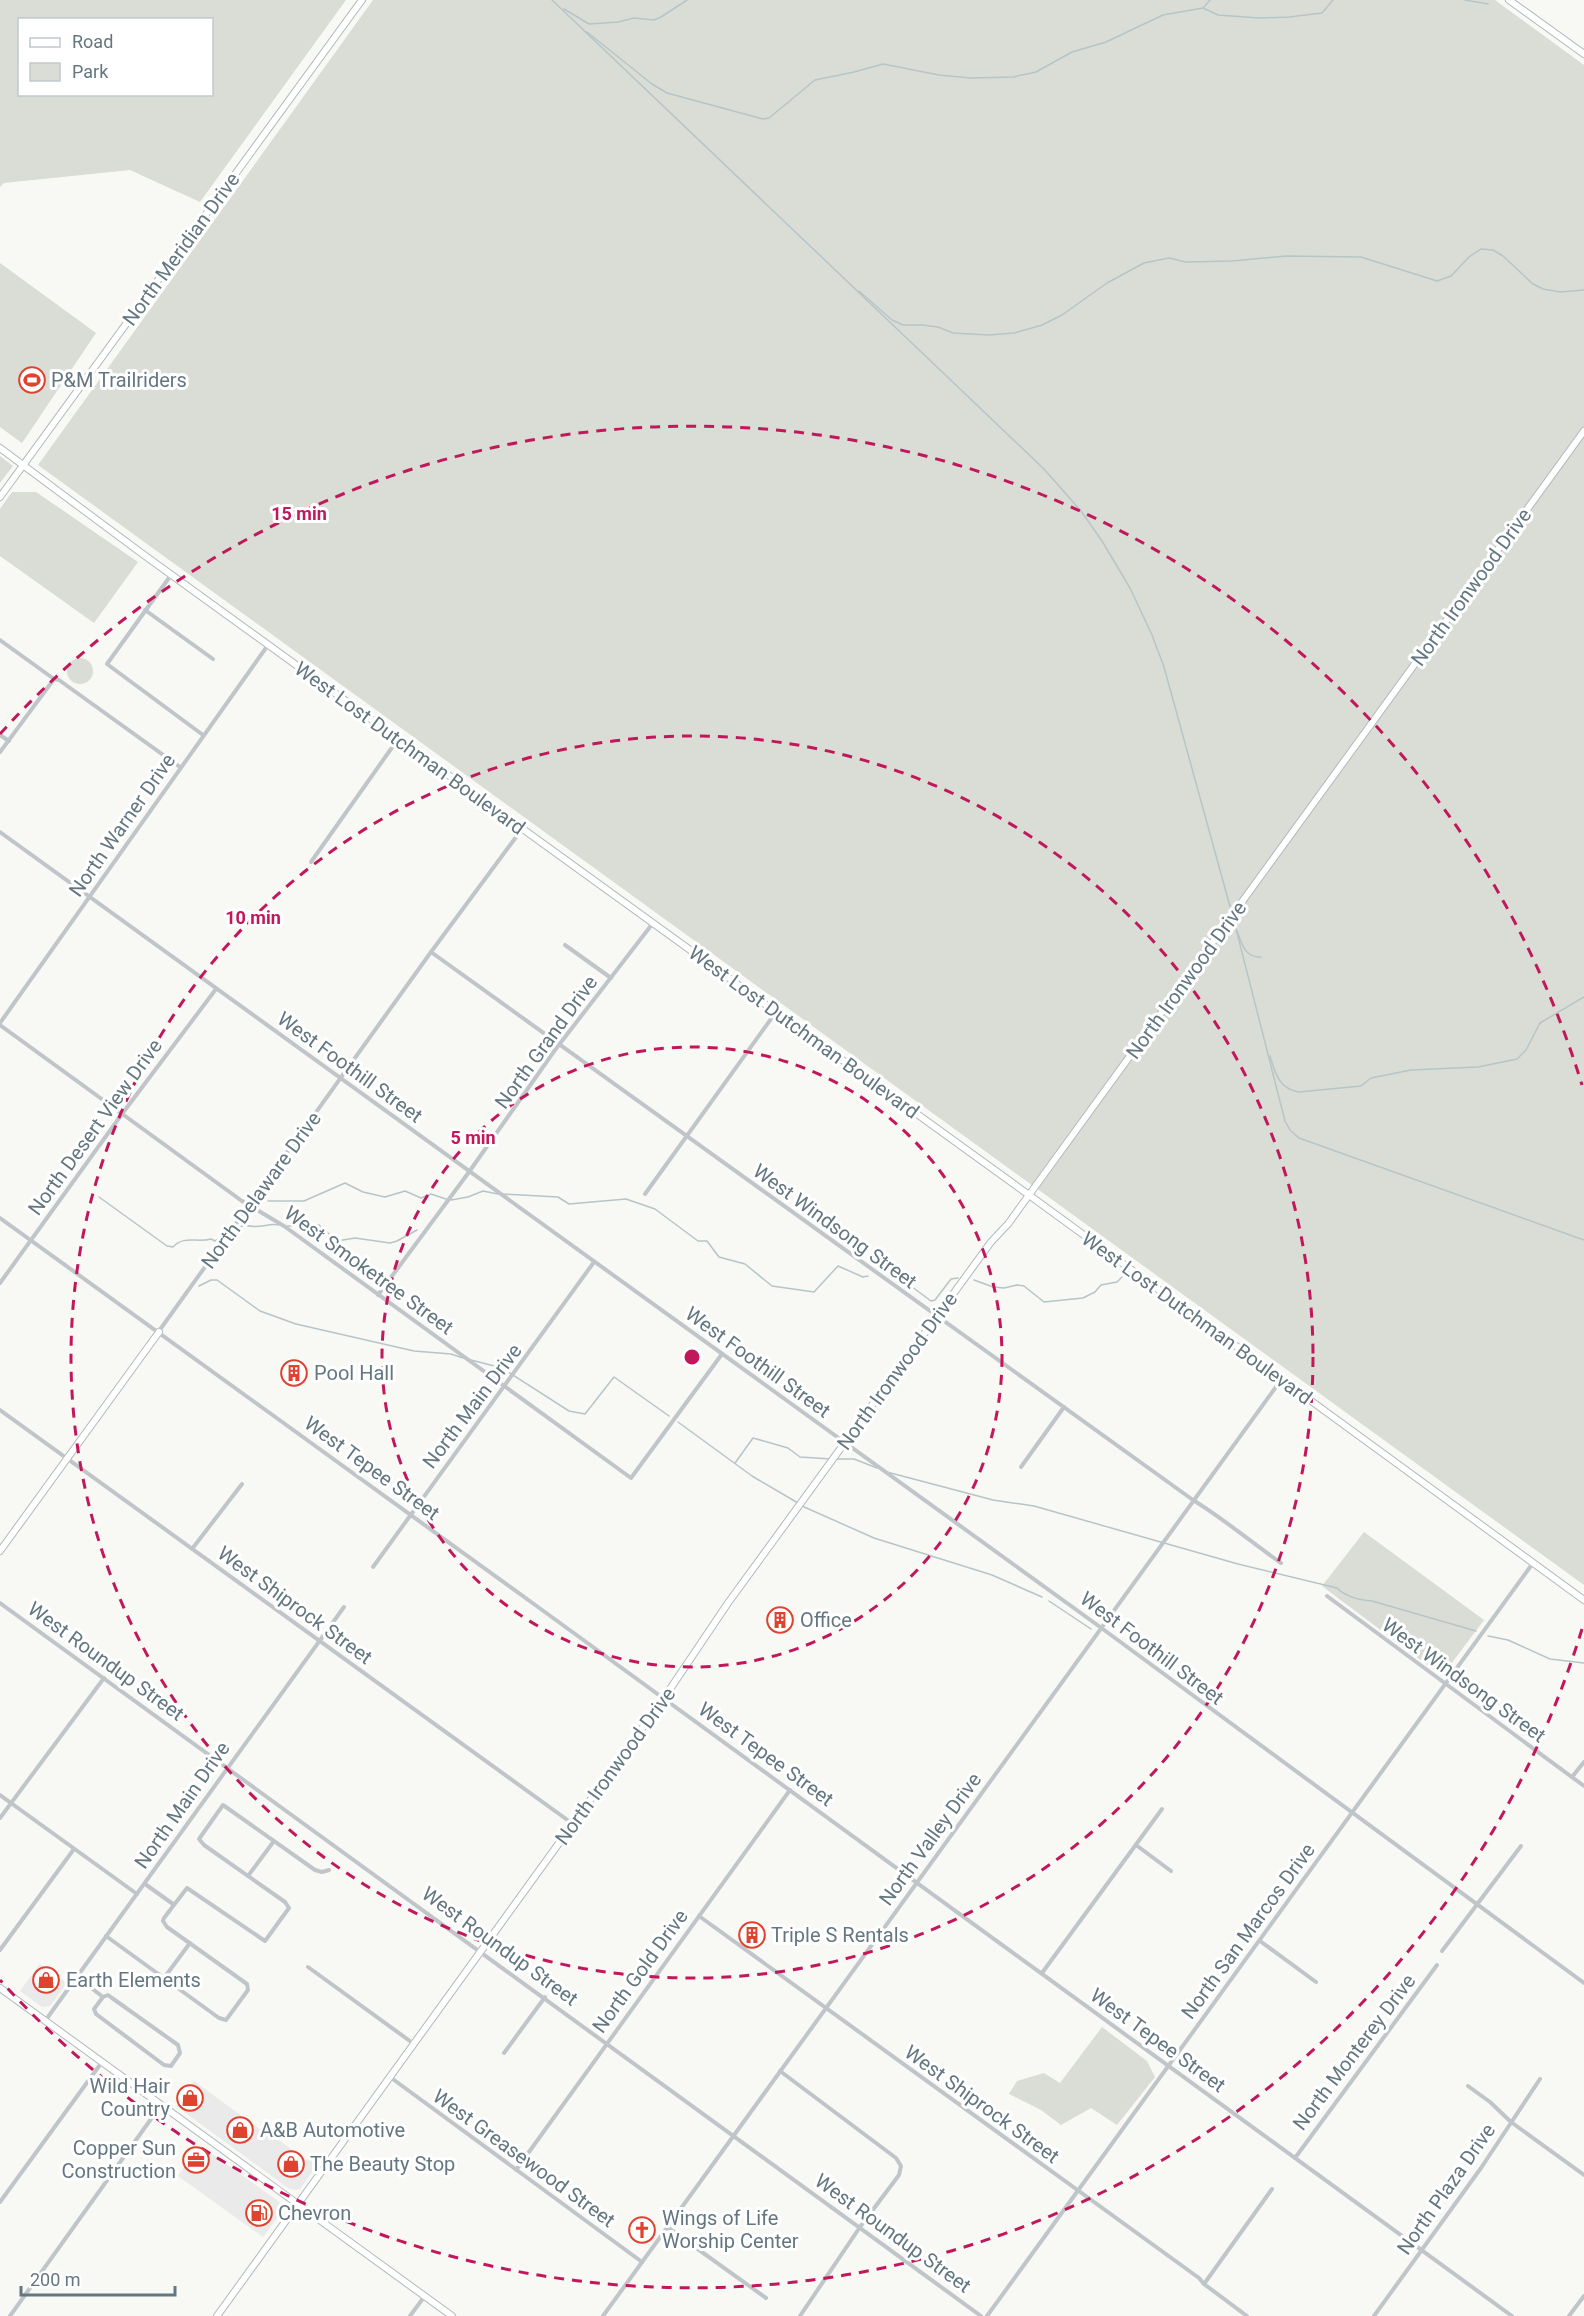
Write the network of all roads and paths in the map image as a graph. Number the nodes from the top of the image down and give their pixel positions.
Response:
1 (362, 0) edge
2 (1510, 0) edge
3 (1584, 54) edge
4 (1584, 431) edge
5 (0, 448) edge
6 (24, 465) junction
7 (0, 497) edge
8 (171, 575) junction
9 (145, 610) junction
10 (0, 640) edge
11 (268, 645) junction
12 (213, 659) dead end
13 (54, 679) junction
14 (0, 735) edge
15 (203, 735) junction
16 (398, 739) junction
17 (9, 741) junction
18 (0, 752) edge
19 (180, 767) junction
20 (522, 829) junction
21 (0, 832) edge
22 (311, 862) dead end
23 (90, 897) junction
24 (653, 923) junction
25 (565, 945) dead end
26 (431, 952) junction
27 (611, 978) junction
28 (216, 989) junction
29 (776, 1012) junction
30 (0, 1024) edge
31 (560, 1045) junction
32 (341, 1080) junction
33 (122, 1114) junction
34 (686, 1137) junction
35 (469, 1172) junction
36 (645, 1194) dead end
37 (1029, 1195) junction
38 (251, 1205) junction
39 (0, 1218) edge
40 (30, 1240) junction
41 (594, 1262) junction
42 (0, 1283) edge
43 (378, 1294) junction
44 (936, 1316) junction
45 (159, 1332) junction
46 (722, 1354) junction
47 (1281, 1379) junction
48 (505, 1387) junction
49 (1064, 1407) junction
50 (0, 1410) edge
51 (844, 1443) junction
52 (67, 1459) junction
53 (1021, 1467) dead end
54 (242, 1484) dead end
55 (1193, 1500) junction
56 (410, 1514) junction
57 (192, 1549) junction
58 (0, 1551) edge
59 (1281, 1563) dead end
60 (1533, 1563) junction
61 (373, 1567) dead end
62 (1327, 1596) dead end
63 (1584, 1600) edge
64 (0, 1603) edge
65 (344, 1607) dead end
66 (1101, 1628) junction
67 (319, 1641) junction
68 (104, 1678) junction
69 (1445, 1685) junction
70 (664, 1698) junction
71 (1584, 1762) edge
72 (227, 1767) junction
73 (1572, 1777) junction
74 (1584, 1786) edge
75 (790, 1790) junction
76 (0, 1795) edge
77 (11, 1803) junction
78 (1162, 1809) dead end
79 (1352, 1813) junction
80 (0, 1818) edge
81 (573, 1824) junction
82 (274, 1841) junction
83 (1136, 1845) junction
84 (1521, 1846) dead end
85 (74, 1849) junction
86 (328, 1870) dead end
87 (1171, 1871) dead end
88 (248, 1876) junction
89 (917, 1882) junction
90 (145, 1884) junction
91 (137, 1894) junction
92 (173, 1904) junction
93 (1478, 1905) junction
94 (699, 1916) junction
95 (106, 1936) junction
96 (1260, 1941) junction
97 (190, 1943) junction
98 (0, 1950) edge
99 (481, 1951) junction
100 (1442, 1951) dead end
101 (1437, 1965) dead end
102 (309, 1967) dead end
103 (1042, 1973) junction
104 (77, 1977) junction
105 (164, 1978) junction
106 (1316, 1982) dead end
107 (1584, 1983) edge
108 (0, 1988) edge
109 (103, 1997) junction
110 (545, 1997) junction
111 (825, 2008) junction
112 (45, 2021) junction
113 (607, 2043) junction
114 (414, 2044) junction
115 (504, 2053) dead end
116 (102, 2062) junction
117 (1169, 2066) junction
118 (780, 2071) junction
119 (390, 2077) junction
120 (1540, 2079) dead end
121 (1468, 2086) dead end
122 (161, 2105) junction
123 (1511, 2122) junction
124 (733, 2135) junction
125 (1295, 2158) junction
126 (516, 2170) junction
127 (1584, 2175) edge
128 (1272, 2189) dead end
129 (1077, 2192) junction
130 (0, 2202) edge
131 (298, 2204) junction
132 (667, 2227) junction
133 (860, 2227) junction
134 (1422, 2251) junction
135 (642, 2262) junction
136 (1204, 2284) junction
137 (424, 2296) junction
138 (1584, 2296) edge
139 (766, 2298) dead end
140 (10, 2316) edge
141 (217, 2316) edge
142 (410, 2316) edge
143 (452, 2316) edge
144 (603, 2316) edge
145 (800, 2316) edge
146 (981, 2316) edge
147 (987, 2316) edge
148 (1247, 2316) edge
149 (1374, 2316) edge
150 (1512, 2316) edge
151 (1569, 2316) edge

1 - 6 street, North Meridian Drive
2 - 3 street
4 - 37 street, North Ironwood Drive
5 - 6 street, West Lost Dutchman Boulevard
6 - 7 street, North Meridian Drive
6 - 8 street, West Lost Dutchman Boulevard
8 - 9 street
8 - 11 street, West Lost Dutchman Boulevard
9 - 12 street
9 - 15 street
10 - 13 street
11 - 15 street, North Warner Drive
11 - 16 street, West Lost Dutchman Boulevard
13 - 17 street
13 - 19 street
14 - 17 street
15 - 19 street, North Warner Drive
16 - 20 street, West Lost Dutchman Boulevard
16 - 22 street
17 - 18 street
19 - 23 street, North Warner Drive
20 - 24 street, West Lost Dutchman Boulevard
20 - 26 street, North Delaware Drive
21 - 23 street, West Foothill Street
23 - 28 street, West Foothill Street
23 - 30 street, North Warner Drive
24 - 27 street, North Grand Drive
24 - 29 street, West Lost Dutchman Boulevard
25 - 27 street
26 - 31 street, West Windsong Street
26 - 32 street, North Delaware Drive
27 - 31 street, North Grand Drive
28 - 32 street, West Foothill Street
28 - 33 street, North Desert View Drive
29 - 34 street
29 - 37 street, West Lost Dutchman Boulevard
30 - 33 street, West Smoketree Street
31 - 34 street, West Windsong Street
31 - 35 street, North Grand Drive
32 - 35 street, West Foothill Street
32 - 38 street, North Delaware Drive
33 - 38 street, West Smoketree Street
33 - 40 street, North Desert View Drive
34 - 36 street
34 - 44 street, West Windsong Street
35 - 41 street, West Foothill Street
35 - 43 street, North Grand Drive
37 - 44 street, North Ironwood Drive
37 - 47 street, West Lost Dutchman Boulevard
38 - 43 street, West Smoketree Street
38 - 45 street, North Delaware Drive
39 - 40 street, West Tepee Street
40 - 42 street, North Desert View Drive
40 - 45 street, West Tepee Street
41 - 46 street, West Foothill Street
41 - 48 street, North Main Drive
43 - 48 street, West Smoketree Street
44 - 49 street, West Windsong Street
44 - 51 street, North Ironwood Drive
45 - 52 street, North Delaware Drive
45 - 56 street, West Tepee Street
46 - 48 street, West Smoketree Street
46 - 51 street, West Foothill Street
47 - 55 street, North Valley Drive
47 - 60 street, West Lost Dutchman Boulevard
48 - 56 street, North Main Drive
49 - 53 street
49 - 55 street, West Windsong Street
50 - 52 street, West Shiprock Street
51 - 66 street, West Foothill Street
51 - 70 street, North Ironwood Drive
52 - 57 street, West Shiprock Street
52 - 58 street, North Delaware Drive
54 - 57 street
55 - 59 street, West Windsong Street
55 - 66 street, North Valley Drive
56 - 61 street, North Main Drive
56 - 70 street, West Tepee Street
57 - 67 street, West Shiprock Street
60 - 63 street, West Lost Dutchman Boulevard
60 - 69 street, North San Marcos Drive
62 - 69 street, West Windsong Street
64 - 68 street, West Roundup Street
65 - 67 street, North Main Drive
66 - 79 street, West Foothill Street
66 - 89 street, North Valley Drive
67 - 72 street, North Main Drive
67 - 81 street, West Shiprock Street
68 - 72 street, West Roundup Street
68 - 77 street
69 - 73 street, West Windsong Street
69 - 79 street, North San Marcos Drive
70 - 75 street, West Tepee Street
70 - 81 street, North Ironwood Drive
71 - 73 street
72 - 90 street, North Main Drive
72 - 99 street, West Roundup Street
73 - 74 street, West Windsong Street
75 - 89 street, West Tepee Street
75 - 94 street, North Gold Drive
76 - 77 street
77 - 80 street
77 - 85 street
78 - 83 street
79 - 93 street, West Foothill Street
79 - 96 street, North San Marcos Drive
81 - 99 street, North Ironwood Drive
82 - 86 street
82 - 88 street
82 - 88 street
83 - 87 street
83 - 103 street
84 - 93 street
85 - 91 street
85 - 98 street
88 - 92 street
89 - 103 street, West Tepee Street
89 - 111 street, North Valley Drive
90 - 91 street, North Main Drive
90 - 92 street
91 - 95 street, North Main Drive
92 - 97 street
93 - 100 street
93 - 107 street, West Foothill Street
94 - 111 street, West Shiprock Street
94 - 113 street, North Gold Drive
95 - 104 street, North Main Drive
95 - 105 street
96 - 106 street
96 - 117 street, North San Marcos Drive
97 - 105 street
97 - 105 street
99 - 110 street, West Roundup Street
99 - 114 street, North Ironwood Drive
101 - 125 street, North Monterey Drive
102 - 114 street
103 - 117 street, West Tepee Street
104 - 109 street
104 - 112 street, North Main Drive
108 - 112 street
109 - 109 street
110 - 113 street, West Roundup Street
110 - 115 street
111 - 118 street, North Valley Drive
111 - 129 street, West Shiprock Street
112 - 116 street
113 - 124 street, West Roundup Street
113 - 126 street, North Gold Drive
114 - 119 street, North Ironwood Drive
116 - 122 street
116 - 130 street
117 - 125 street, West Tepee Street
117 - 129 street, North San Marcos Drive
118 - 124 street, North Valley Drive
118 - 133 street
119 - 126 street, West Greasewood Street
119 - 131 street, North Ironwood Drive
120 - 123 street, North Plaza Drive
121 - 123 street
122 - 131 street
122 - 140 street
123 - 127 street
123 - 134 street, North Plaza Drive
124 - 132 street, North Valley Drive
124 - 133 street, West Roundup Street
125 - 134 street, West Tepee Street
126 - 135 street, West Greasewood Street
128 - 136 street
129 - 136 street, West Shiprock Street
129 - 147 street, North San Marcos Drive
131 - 137 street
131 - 141 street, North Ironwood Drive
132 - 135 street, North Valley Drive
132 - 139 street
133 - 145 street
133 - 146 street, West Roundup Street
134 - 149 street, North Plaza Drive
134 - 150 street, West Tepee Street
135 - 144 street, North Valley Drive
136 - 148 street, West Shiprock Street
137 - 142 street
137 - 143 street
138 - 151 street

